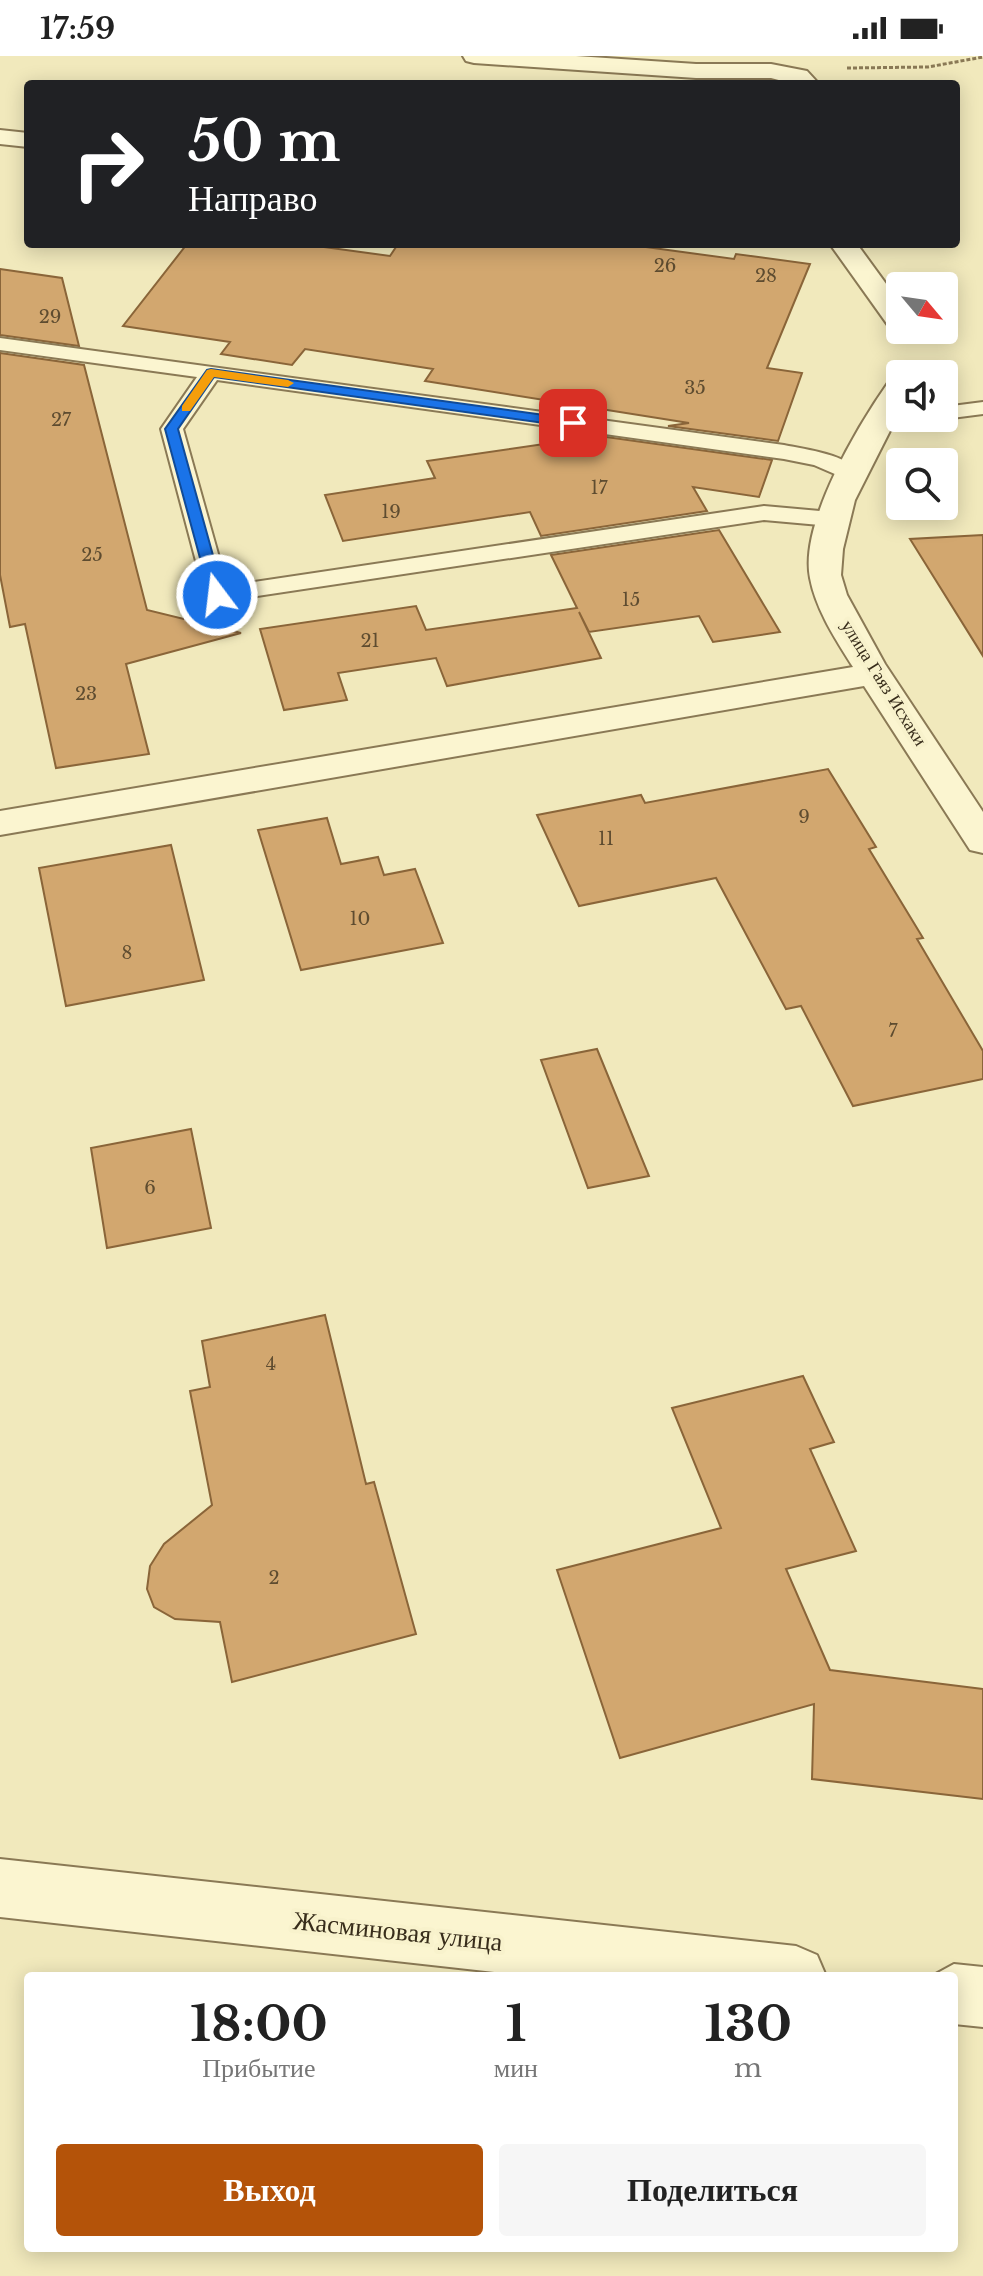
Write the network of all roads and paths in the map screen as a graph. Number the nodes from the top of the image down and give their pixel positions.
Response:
1 (474, 56) edge
2 (983, 57) edge
3 (803, 80) edge
4 (0, 137) edge
5 (24, 140) edge
6 (845, 248) edge
7 (0, 344) edge
8 (906, 352) edge
9 (211, 373) junction
10 (983, 408) edge
11 (958, 411) edge
12 (886, 429) edge
13 (851, 474) junction
14 (831, 519) junction
15 (876, 674) junction
16 (0, 823) edge
17 (983, 841) edge
18 (0, 1888) edge
19 (760, 1972) edge
20 (958, 1994) edge
21 (983, 1997) edge

1 - 3 street
2 - 3 path
4 - 5 street
6 - 8 street, улица Гаяз Исхаки
7 - 9 lane
9 - 13 lane
9 - 14 lane
10 - 11 lane
12 - 13 street, улица Гаяз Исхаки
13 - 14 street, улица Гаяз Исхаки
14 - 15 street, улица Гаяз Исхаки
15 - 16 street
15 - 17 street, улица Гаяз Исхаки
18 - 19 street, Жасминовая улица
20 - 21 street

